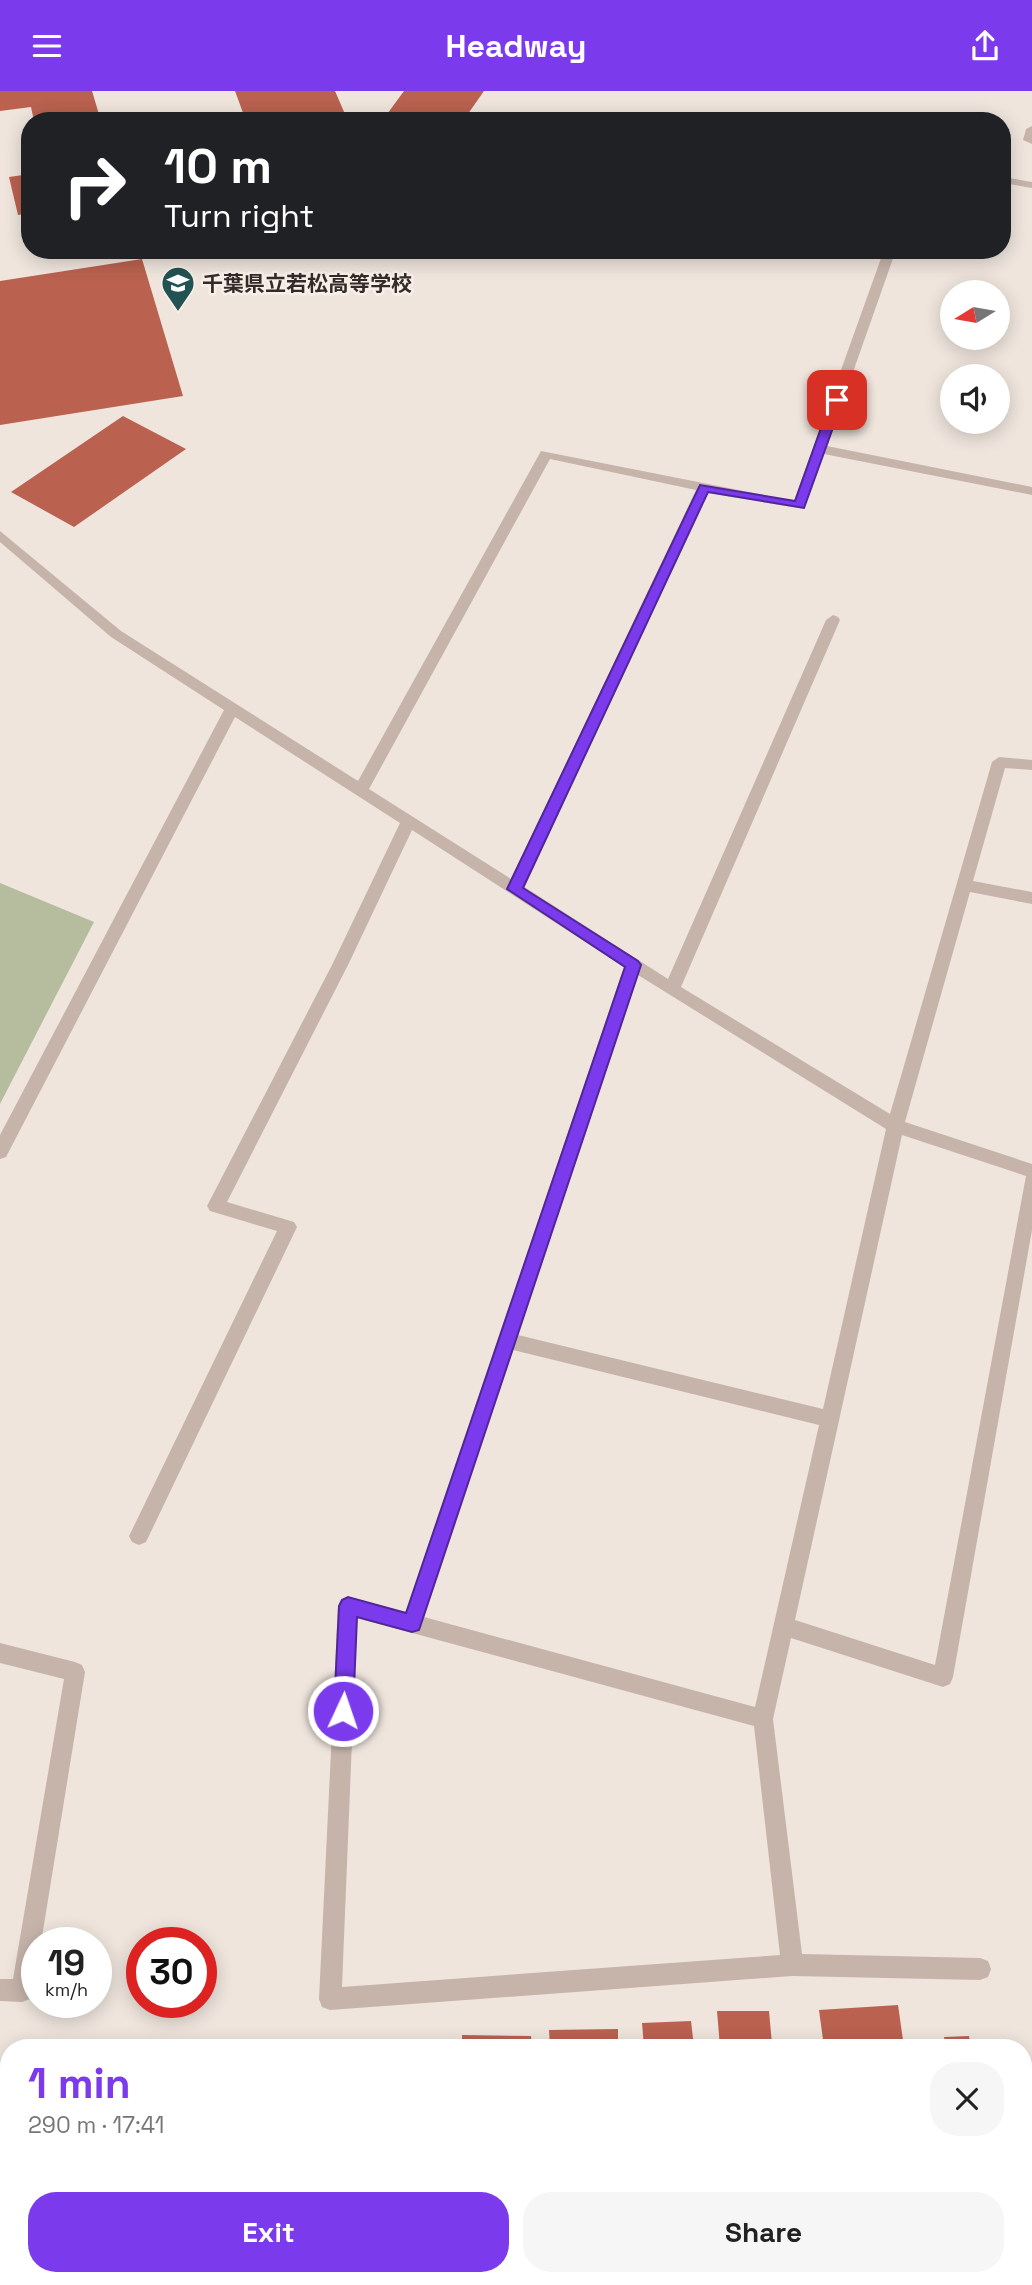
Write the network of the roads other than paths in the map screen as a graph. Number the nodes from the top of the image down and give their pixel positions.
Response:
1 (1032, 129) edge
2 (1032, 141) edge
3 (1011, 181) edge
4 (1032, 185) edge
5 (887, 259) edge
6 (820, 449) junction
7 (704, 488) junction
8 (1032, 491) edge
9 (0, 535) edge
10 (833, 621) dead end
11 (232, 708) junction
12 (1032, 765) edge
13 (361, 790) junction
14 (409, 821) junction
15 (963, 885) junction
16 (514, 889) junction
17 (1032, 898) edge
18 (633, 965) junction
19 (672, 989) junction
20 (895, 1126) junction
21 (0, 1152) edge
22 (1032, 1171) edge
23 (1032, 1181) edge
24 (506, 1340) junction
25 (830, 1419) junction
26 (139, 1536) dead end
27 (412, 1624) junction
28 (784, 1626) junction
29 (0, 1653) edge
30 (763, 1719) junction
31 (792, 1965) junction
32 (980, 1969) dead end
33 (0, 1990) edge

1 - 2 street
3 - 4 street
5 - 6 street
6 - 7 street
6 - 8 street
7 - 13 street
7 - 16 street
9 - 11 street
10 - 19 street
11 - 13 street
11 - 21 street
12 - 15 street
13 - 14 street
14 - 16 street
14 - 26 street
15 - 17 street
15 - 20 street
16 - 18 street
18 - 19 street
18 - 24 street
19 - 20 street
20 - 22 street
20 - 25 street
23 - 28 street
24 - 25 street
24 - 27 street
25 - 28 street
27 - 30 street
27 - 31 street
28 - 30 street
29 - 33 street
30 - 31 street
31 - 32 street

